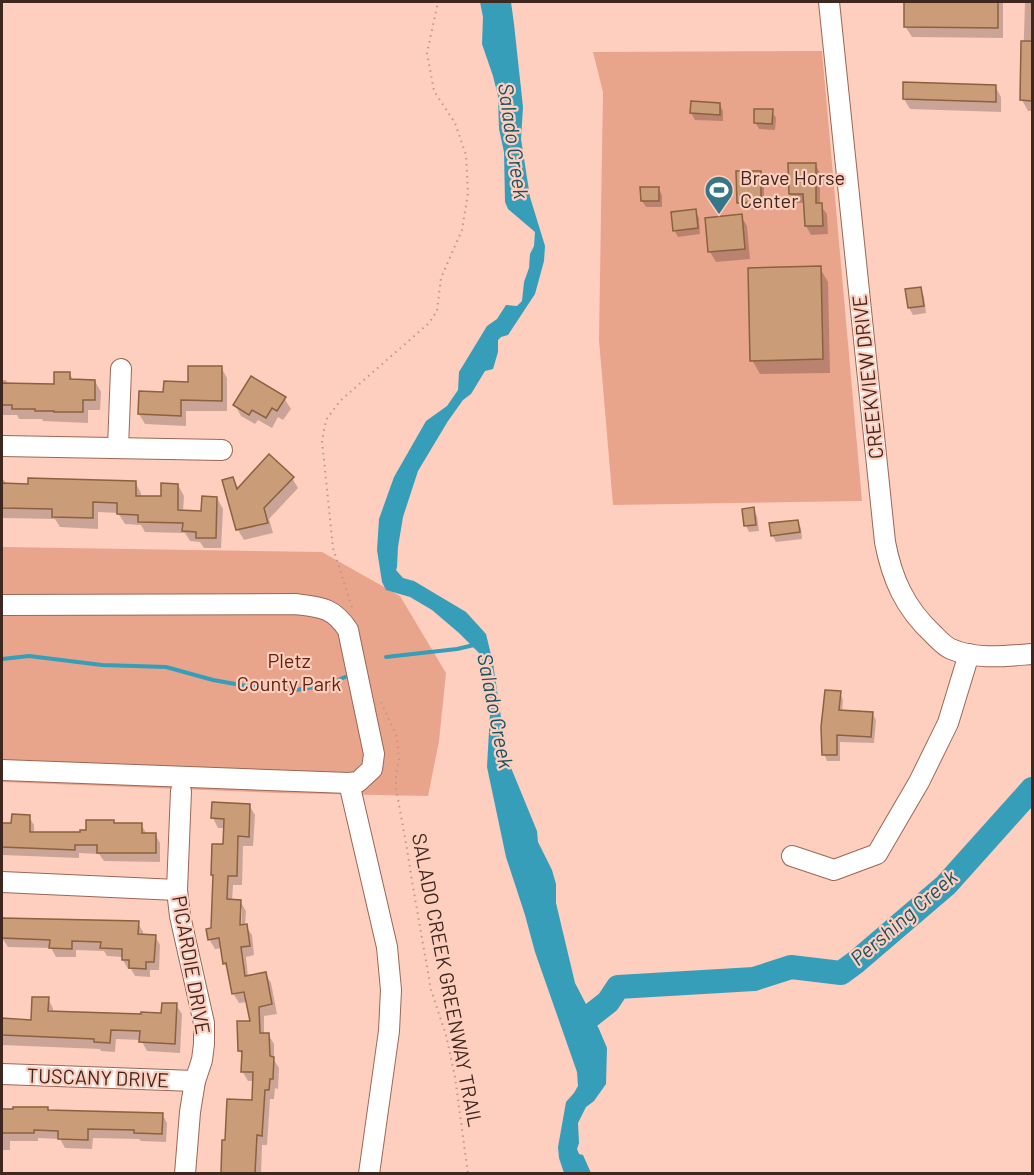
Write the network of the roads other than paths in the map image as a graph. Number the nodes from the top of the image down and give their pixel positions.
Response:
1 (829, 2) edge
2 (121, 369) dead end
3 (2, 446) edge
4 (118, 448) junction
5 (222, 450) dead end
6 (2, 605) edge
7 (969, 654) junction
8 (1032, 654) edge
9 (2, 770) edge
10 (349, 783) junction
11 (180, 791) dead end
12 (792, 856) dead end
13 (2, 882) edge
14 (177, 890) junction
15 (2, 1074) edge
16 (195, 1081) junction
17 (185, 1173) edge
18 (369, 1173) edge

1 - 7 street, CREEKVIEW DRIVE
2 - 4 street
3 - 4 street
4 - 5 street
6 - 10 street
7 - 8 street, CREEKVIEW DRIVE
7 - 12 street
9 - 10 street
10 - 18 street
11 - 14 street, PICARDIE DRIVE
13 - 14 street
14 - 16 street, PICARDIE DRIVE
15 - 16 street, TUSCANY DRIVE
16 - 17 street, PICARDIE DRIVE

